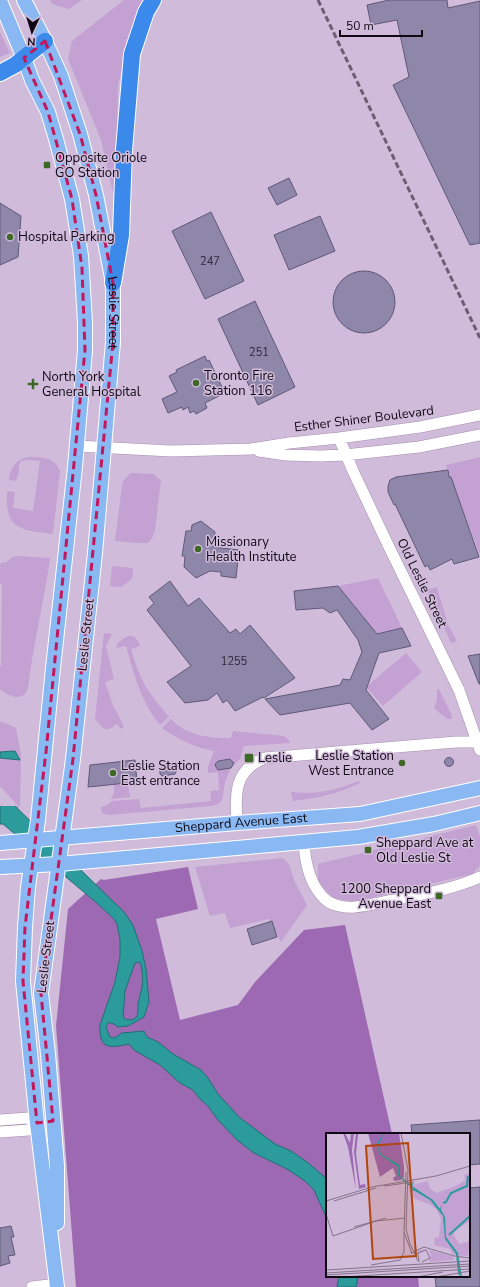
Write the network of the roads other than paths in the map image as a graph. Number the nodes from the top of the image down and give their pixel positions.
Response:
1 (24, 0) edge
2 (153, 0) edge
3 (0, 1) edge
4 (45, 41) junction
5 (24, 58) junction
6 (0, 73) edge
7 (114, 283) junction
8 (480, 415) edge
9 (480, 435) edge
10 (339, 438) junction
11 (76, 446) junction
12 (104, 449) junction
13 (251, 449) junction
14 (345, 455) junction
15 (479, 746) edge
16 (480, 788) edge
17 (480, 813) edge
18 (237, 823) junction
19 (63, 838) junction
20 (36, 840) junction
21 (304, 842) junction
22 (0, 843) edge
23 (59, 864) junction
24 (31, 866) junction
25 (0, 867) edge
26 (480, 877) edge
27 (0, 1120) edge
28 (53, 1121) junction
29 (37, 1123) junction
30 (0, 1132) edge
31 (57, 1285) edge
32 (32, 1287) edge

1 - 4 main road, Leslie Street
2 - 7 highway
3 - 5 main road, Leslie Street
4 - 5 highway
4 - 7 main road, Leslie Street
5 - 6 highway
5 - 11 main road, Leslie Street
7 - 12 main road, Leslie Street
8 - 10 street, Esther Shiner Boulevard
9 - 14 street, Esther Shiner Boulevard
10 - 13 street, Esther Shiner Boulevard
10 - 14 street, Old Leslie Street
11 - 12 street, Esther Shiner Boulevard
11 - 20 main road, Leslie Street
12 - 13 street, Esther Shiner Boulevard
12 - 19 main road, Leslie Street
13 - 14 street, Esther Shiner Boulevard
14 - 15 street, Old Leslie Street
15 - 18 street, Old Leslie Street
16 - 18 main road, Sheppard Avenue East
17 - 21 main road, Sheppard Avenue East
18 - 19 main road, Sheppard Avenue East
19 - 20 main road, Sheppard Avenue East
19 - 23 main road, Leslie Street
20 - 22 main road, Sheppard Avenue East
20 - 24 main road, Leslie Street
21 - 23 main road, Sheppard Avenue East
21 - 26 street
23 - 24 main road, Sheppard Avenue East
23 - 28 main road, Leslie Street
24 - 25 main road, Sheppard Avenue East
24 - 29 main road, Leslie Street
27 - 29 street
28 - 29 street
28 - 31 main road, Leslie Street
29 - 30 street
29 - 31 main road, Leslie Street
31 - 32 street

